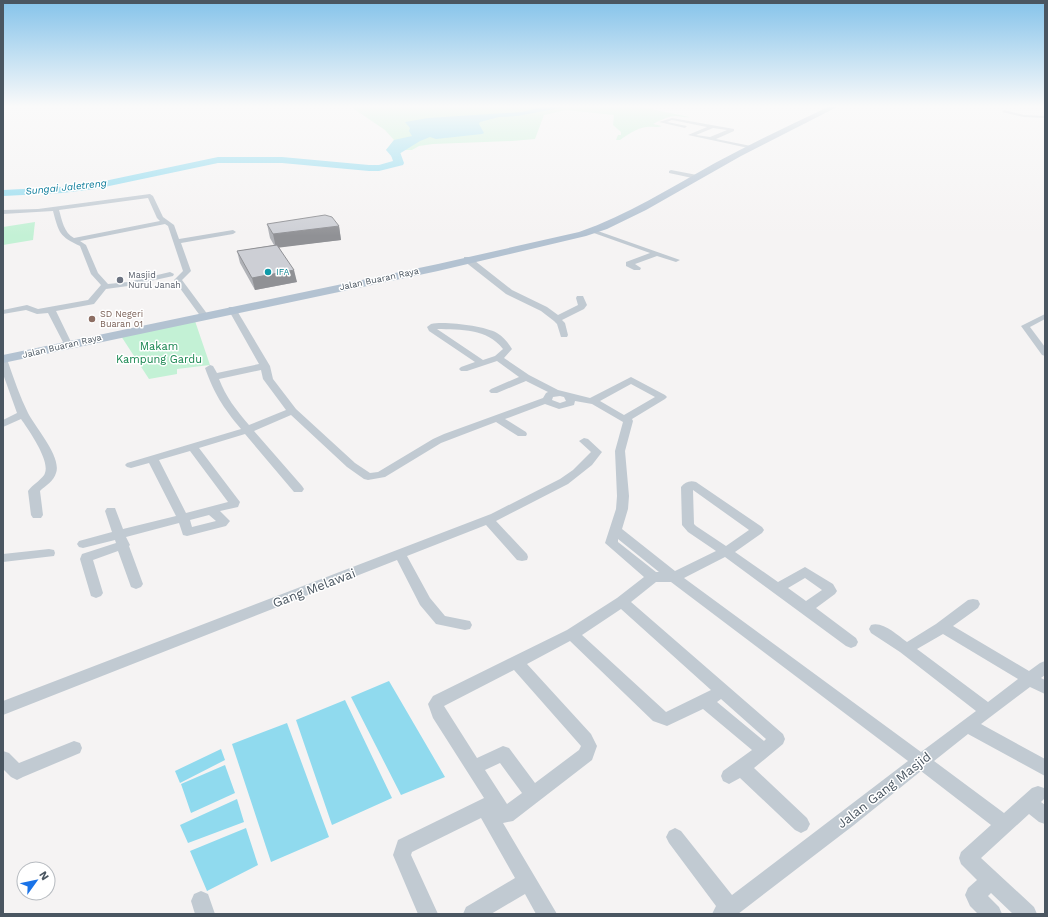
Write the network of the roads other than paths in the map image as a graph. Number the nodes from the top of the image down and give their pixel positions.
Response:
1 (747, 150) edge
2 (759, 150) edge
3 (738, 154) junction
4 (671, 172) dead end
5 (697, 177) junction
6 (55, 208) junction
7 (3, 212) edge
8 (166, 222) junction
9 (593, 231) junction
10 (233, 232) dead end
11 (73, 240) junction
12 (177, 242) junction
13 (656, 253) junction
14 (467, 259) junction
15 (676, 260) dead end
16 (637, 268) dead end
17 (170, 274) dead end
18 (104, 287) junction
19 (580, 298) dead end
20 (232, 309) junction
21 (51, 310) junction
22 (3, 312) edge
23 (204, 315) junction
24 (1045, 316) edge
25 (557, 319) junction
26 (1036, 321) junction
27 (1045, 324) edge
28 (564, 335) dead end
29 (68, 344) junction
30 (1045, 353) edge
31 (498, 358) junction
32 (3, 360) edge
33 (482, 363) junction
34 (265, 366) junction
35 (464, 369) dead end
36 (526, 377) junction
37 (494, 390) dead end
38 (556, 393) junction
39 (570, 396) junction
40 (547, 400) junction
41 (592, 401) junction
42 (292, 411) junction
43 (23, 414) junction
44 (499, 419) junction
45 (624, 419) junction
46 (3, 424) edge
47 (247, 430) junction
48 (522, 434) dead end
49 (584, 441) dead end
50 (193, 447) junction
51 (153, 460) junction
52 (132, 465) dead end
53 (298, 489) dead end
54 (111, 511) dead end
55 (37, 515) dead end
56 (183, 518) junction
57 (488, 520) junction
58 (615, 530) junction
59 (122, 540) junction
60 (83, 544) dead end
61 (725, 552) junction
62 (49, 553) dead end
63 (400, 554) junction
64 (522, 557) dead end
65 (3, 558) edge
66 (653, 577) junction
67 (674, 577) junction
68 (136, 584) dead end
69 (778, 588) junction
70 (96, 593) dead end
71 (622, 602) junction
72 (973, 604) dead end
73 (807, 608) junction
74 (465, 626) dead end
75 (943, 627) junction
76 (876, 629) dead end
77 (572, 634) junction
78 (851, 642) dead end
79 (906, 649) junction
80 (516, 662) junction
81 (1045, 667) edge
82 (1030, 679) junction
83 (1045, 688) edge
84 (723, 690) junction
85 (705, 701) junction
86 (3, 708) edge
87 (988, 711) junction
88 (967, 725) junction
89 (74, 748) dead end
90 (764, 752) junction
91 (3, 758) edge
92 (922, 761) junction
93 (473, 768) junction
94 (1045, 768) edge
95 (533, 794) junction
96 (489, 805) junction
97 (1045, 816) edge
98 (801, 824) dead end
99 (1005, 824) junction
100 (675, 837) dead end
101 (528, 881) junction
102 (990, 881) junction
103 (726, 911) edge
104 (428, 914) edge
105 (473, 914) edge
106 (547, 914) edge
107 (992, 914) edge
108 (1027, 914) edge

1 - 3 main road, Jalan Buaran Raya
2 - 3 main road, Jalan Buaran Raya
3 - 5 main road, Jalan Buaran Raya
4 - 5 street
5 - 9 main road, Jalan Buaran Raya
6 - 7 street
6 - 8 street
6 - 11 street
8 - 11 street
8 - 12 street
9 - 13 street
9 - 14 main road, Jalan Buaran Raya
10 - 12 street
11 - 18 street
12 - 23 street
13 - 15 street
13 - 16 street
14 - 20 main road, Jalan Buaran Raya
14 - 25 street
17 - 18 street
18 - 21 street
19 - 25 street
20 - 23 main road, Jalan Buaran Raya
20 - 34 street
21 - 22 street
21 - 29 street
23 - 29 main road, Jalan Buaran Raya
24 - 26 street
25 - 28 street
26 - 27 street
26 - 30 street
29 - 32 main road, Jalan Buaran Raya
31 - 33 street
31 - 33 street
31 - 36 street
32 - 43 street
33 - 35 street
34 - 42 street
34 - 47 street
36 - 37 street
36 - 38 street
38 - 39 street
38 - 40 street
39 - 40 street
39 - 41 street
40 - 44 street
41 - 45 street
41 - 45 street
42 - 44 street
42 - 47 street
43 - 46 street
43 - 55 street
44 - 48 street
45 - 58 street
47 - 50 street
47 - 53 street
49 - 57 street, Gang Melawai
50 - 51 street
50 - 56 street
51 - 52 street
51 - 56 street
54 - 59 street
56 - 59 street
57 - 63 street, Gang Melawai
57 - 64 street
58 - 66 street
58 - 67 street
59 - 60 street
59 - 68 street
59 - 70 street
61 - 61 street
61 - 67 street
61 - 69 street
62 - 65 street
63 - 74 street
63 - 86 street, Gang Melawai
66 - 67 street
66 - 71 street
67 - 92 street
69 - 73 street
69 - 73 street
71 - 77 street
71 - 84 street
72 - 75 street
73 - 78 street
75 - 79 street
75 - 82 street
76 - 79 street
77 - 80 street
77 - 85 street
79 - 87 street
80 - 93 street
80 - 95 street
81 - 82 street, Jalan Gang Masjid
82 - 83 street
82 - 87 street, Jalan Gang Masjid
84 - 85 street
84 - 90 street
85 - 90 street
87 - 88 street, Jalan Gang Masjid
88 - 92 street, Jalan Gang Masjid
88 - 94 street
89 - 91 street
90 - 98 street
92 - 99 street
92 - 103 street, Jalan Gang Masjid
93 - 95 street
93 - 96 street
95 - 96 street
96 - 101 street
96 - 104 street
97 - 99 street
99 - 102 street
100 - 103 street
101 - 105 street
101 - 106 street
102 - 107 street
102 - 108 street

